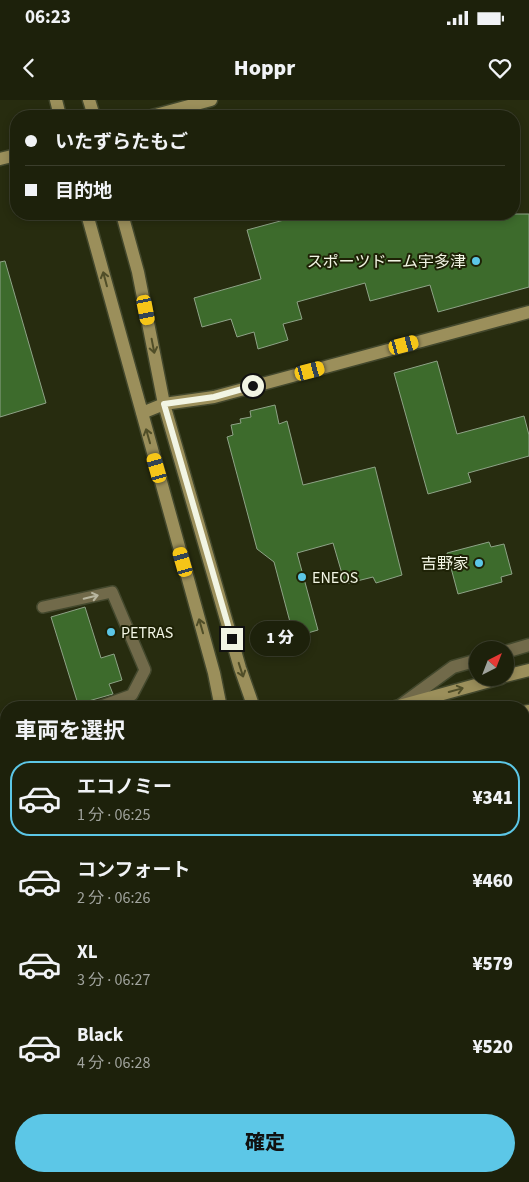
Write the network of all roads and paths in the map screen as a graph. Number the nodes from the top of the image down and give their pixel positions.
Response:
1 (211, 100) edge
2 (174, 110) edge
3 (89, 220) edge
4 (124, 220) edge
5 (529, 312) edge
6 (164, 404) junction
7 (142, 413) junction
8 (43, 607) dead end
9 (529, 645) edge
10 (514, 649) edge
11 (469, 663) edge
12 (529, 670) edge
13 (514, 674) edge
14 (471, 686) edge
15 (115, 701) edge
16 (220, 701) edge
17 (252, 701) edge
18 (403, 701) edge
19 (415, 701) edge

1 - 2 street
7 -> 3 street
4 -> 6 street
5 - 6 street
6 - 7 street
6 -> 17 street
16 -> 7 street
8 -> 15 lane
9 - 10 street
11 - 18 street
12 - 13 street
19 -> 14 street

